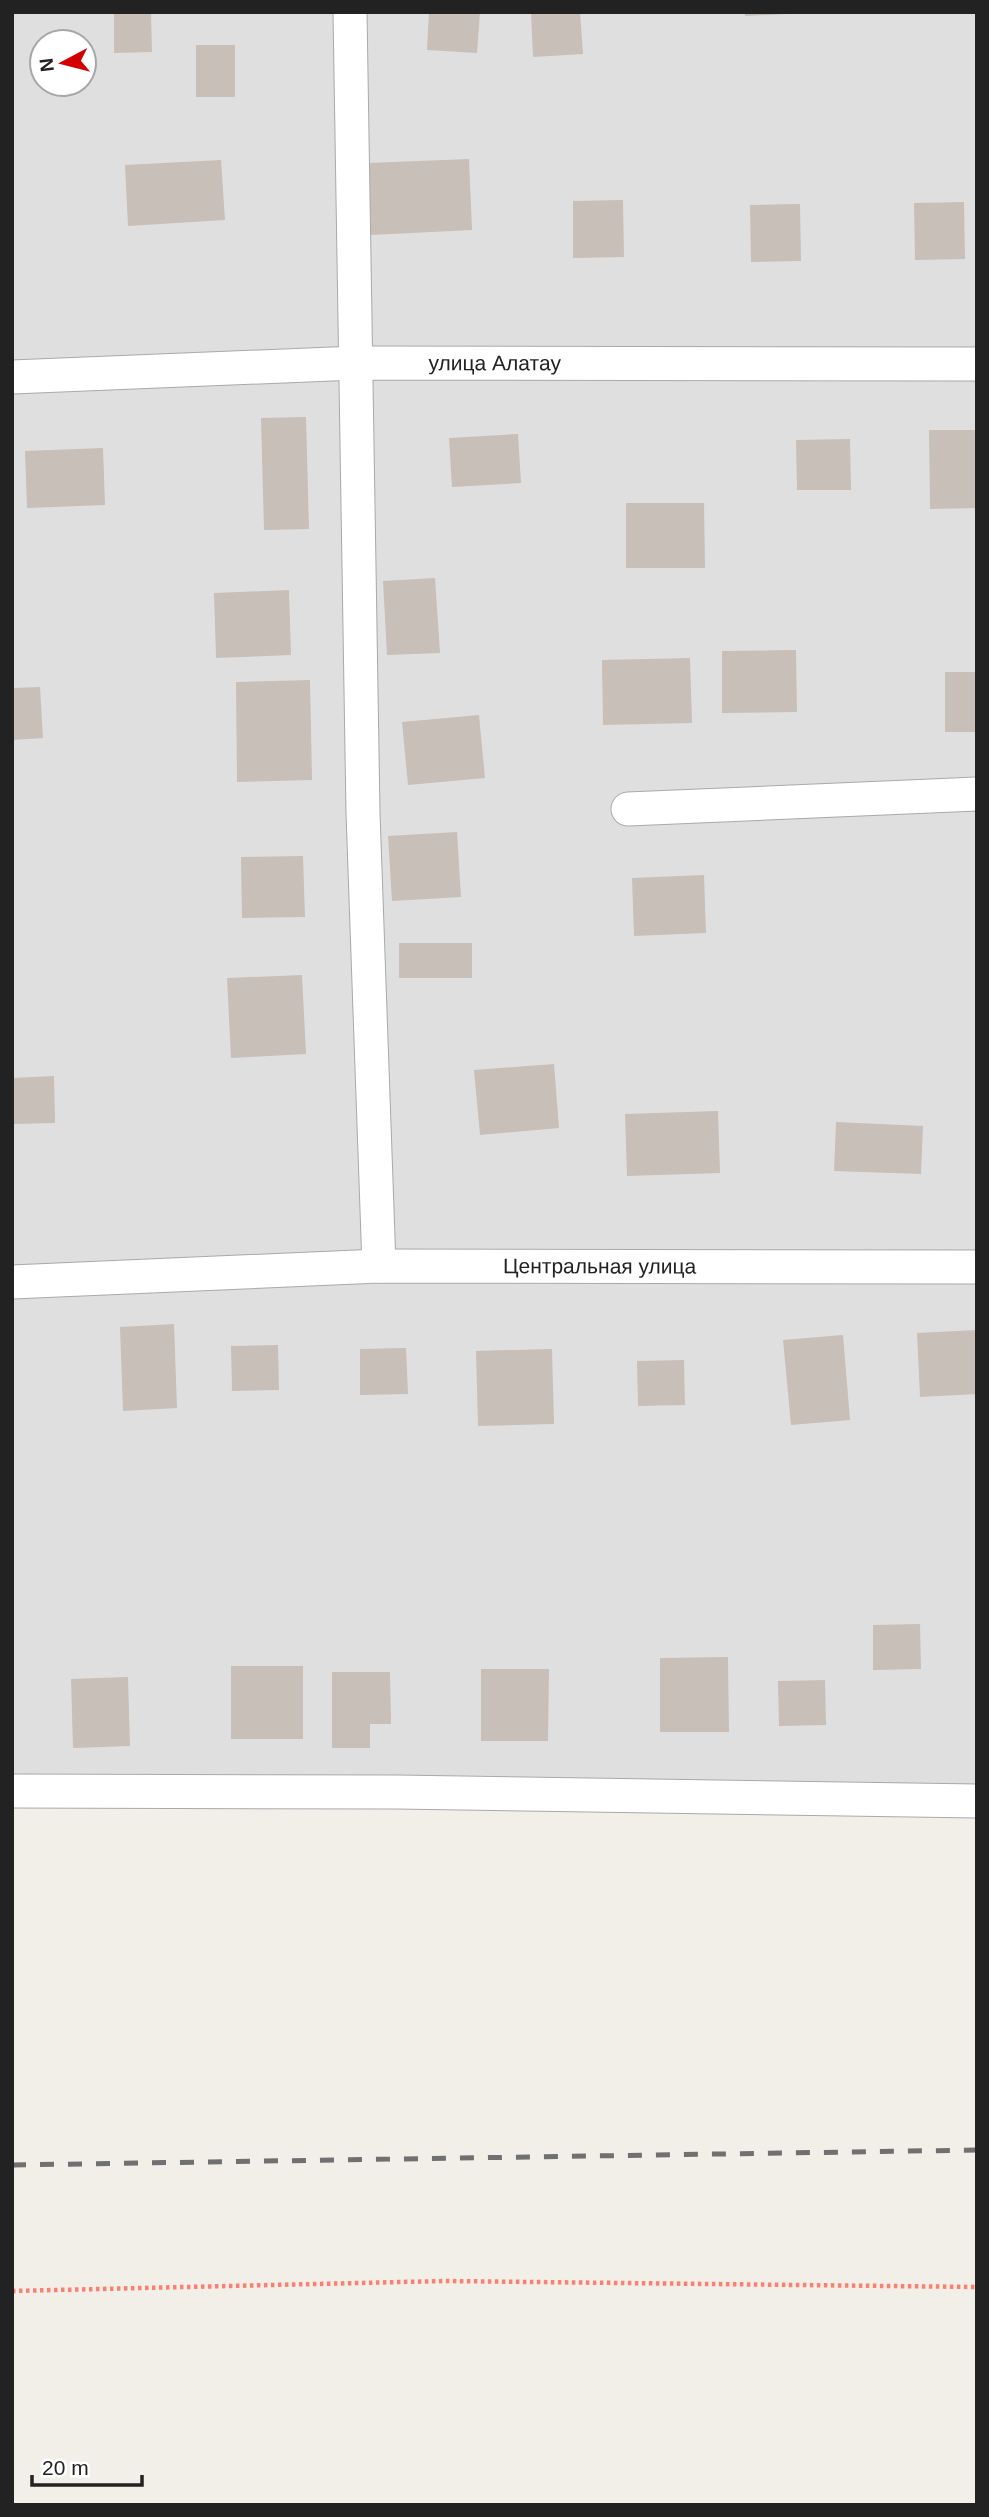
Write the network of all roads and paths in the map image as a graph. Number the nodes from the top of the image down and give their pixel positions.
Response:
1 (350, 12) edge
2 (356, 363) junction
3 (977, 364) edge
4 (12, 377) edge
5 (977, 794) edge
6 (628, 809) dead end
7 (379, 1266) junction
8 (977, 1267) edge
9 (12, 1282) edge
10 (12, 1791) edge
11 (977, 1801) edge
12 (977, 2287) edge
13 (12, 2291) edge

1 - 2 street
2 - 3 street, улица Алатау
2 - 4 street, улица Алатау
2 - 7 street
5 - 6 street
7 - 8 street, Центральная улица
7 - 9 street, Центральная улица
10 - 11 street
12 - 13 path

